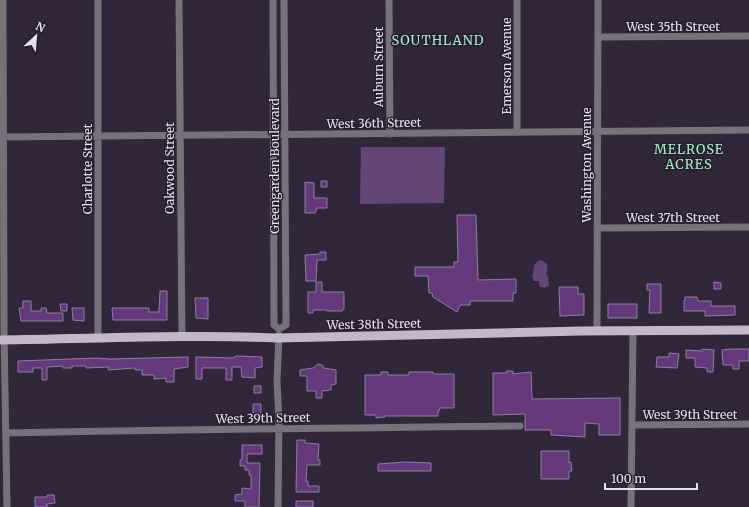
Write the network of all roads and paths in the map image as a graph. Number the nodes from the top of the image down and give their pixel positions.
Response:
1 (3, 0) edge
2 (98, 0) edge
3 (179, 0) edge
4 (273, 0) edge
5 (284, 0) edge
6 (389, 0) edge
7 (517, 0) edge
8 (598, 0) edge
9 (598, 36) junction
10 (749, 36) edge
11 (749, 130) edge
12 (517, 132) junction
13 (597, 132) junction
14 (390, 134) junction
15 (98, 135) junction
16 (180, 135) junction
17 (273, 135) junction
18 (284, 135) junction
19 (2, 137) edge
20 (749, 227) edge
21 (597, 228) junction
22 (279, 328) junction
23 (749, 330) edge
24 (597, 331) junction
25 (633, 331) junction
26 (182, 336) junction
27 (98, 337) junction
28 (278, 338) junction
29 (2, 340) edge
30 (749, 424) edge
31 (632, 425) junction
32 (520, 426) dead end
33 (279, 429) junction
34 (6, 433) junction
35 (7, 507) edge
36 (278, 507) edge
37 (631, 507) edge

1 - 19 street
2 - 15 street, Charlotte Street
3 - 16 street, Oakwood Street
4 - 17 street, Greengarden Boulevard
5 - 18 street, Greengarden Boulevard
6 - 14 street, Auburn Street
7 - 12 street, Emerson Avenue
8 - 9 street, Washington Avenue
9 - 10 street, West 35th Street
9 - 13 street, Washington Avenue
11 - 13 street, West 36th Street
12 - 13 street, West 36th Street
12 - 14 street, West 36th Street
13 - 21 street, Washington Avenue
14 - 18 street, West 36th Street
15 - 16 street, West 36th Street
15 - 19 street, West 36th Street
15 - 27 street, Charlotte Street
16 - 17 street, West 36th Street
16 - 26 street, Oakwood Street
17 - 18 street, West 36th Street
17 - 22 street, Greengarden Boulevard
18 - 22 street, Greengarden Boulevard
19 - 29 street
20 - 21 street, West 37th Street
21 - 24 street, Washington Avenue
22 - 28 street, Greengarden Boulevard
23 - 25 main road, West 38th Street
24 - 25 main road, West 38th Street
24 - 28 main road, West 38th Street
25 - 31 street
26 - 27 main road, West 38th Street
26 - 28 main road, West 38th Street
27 - 29 main road, West 38th Street
28 - 33 street, Greengarden Boulevard
29 - 34 street
30 - 31 street, West 39th Street
31 - 37 street
32 - 33 street, West 39th Street
33 - 34 street, West 39th Street
33 - 36 street, Greengarden Boulevard
34 - 35 street

